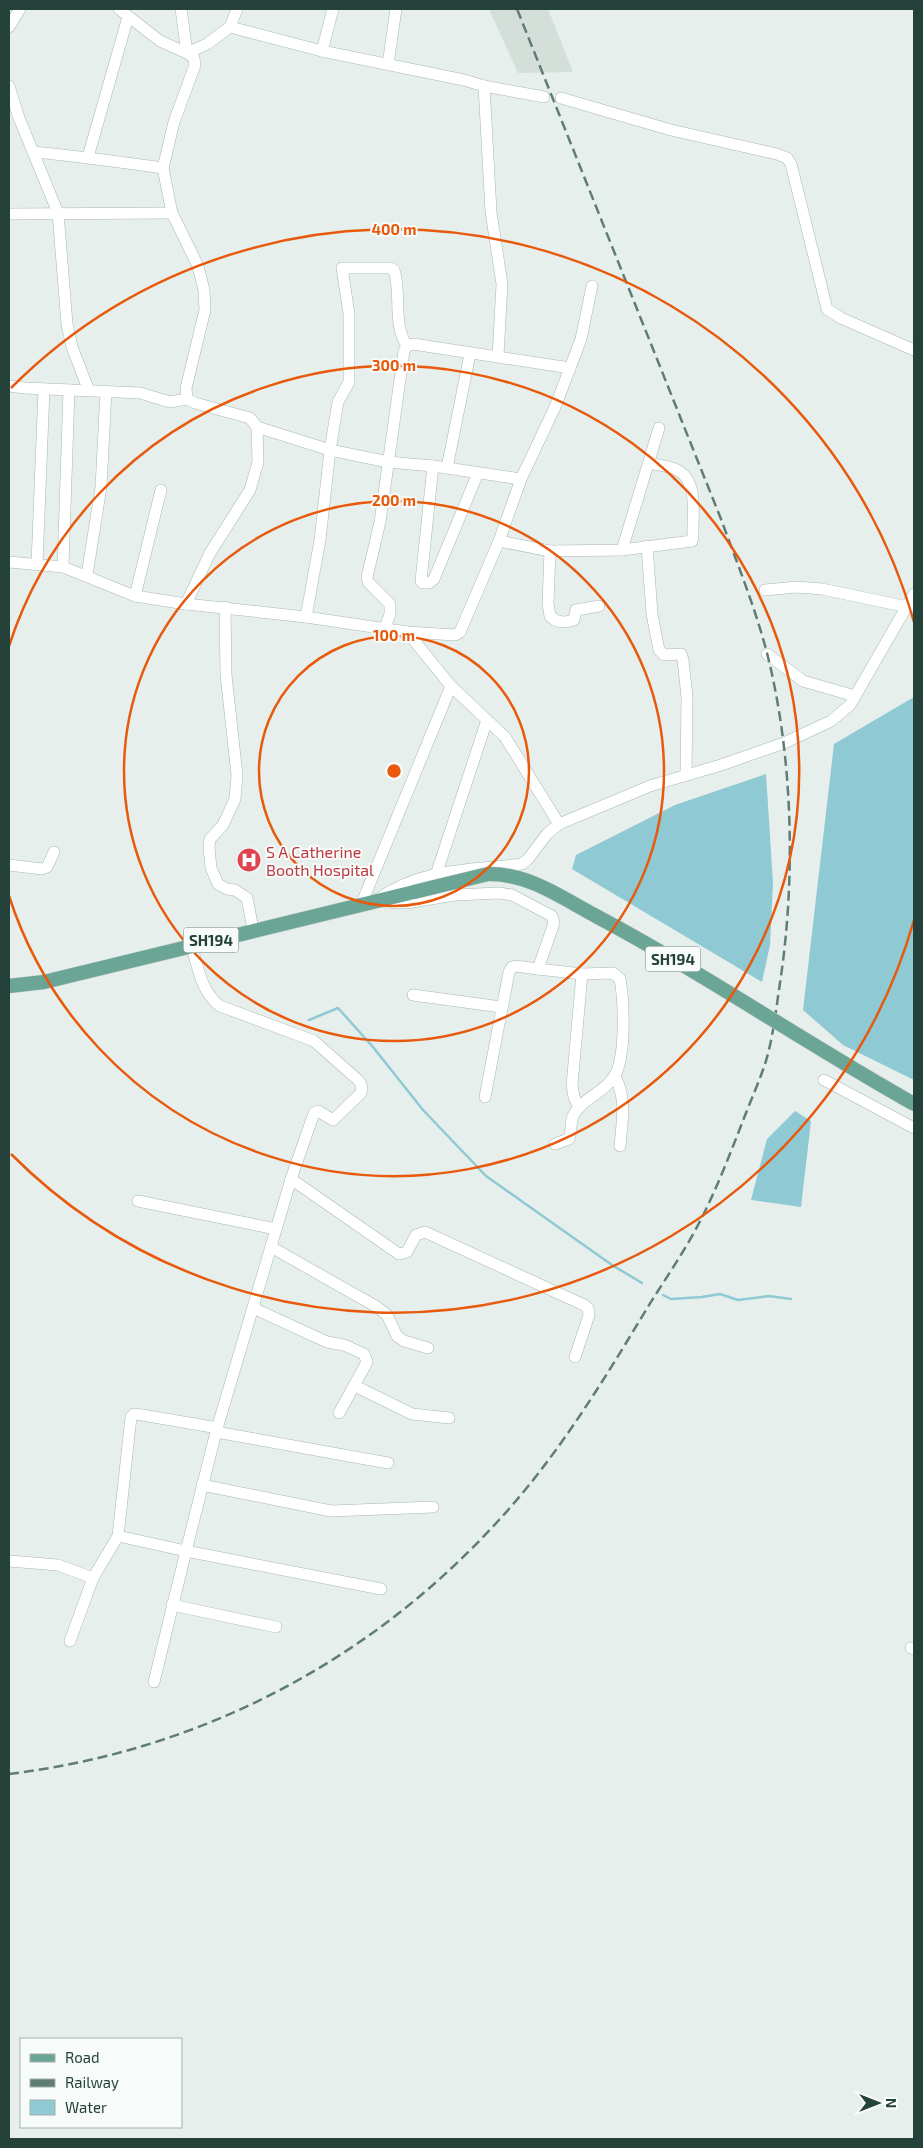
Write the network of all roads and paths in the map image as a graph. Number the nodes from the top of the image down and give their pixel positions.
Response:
1 (20, 9) edge
2 (181, 9) edge
3 (237, 9) edge
4 (333, 9) edge
5 (396, 9) edge
6 (122, 11) edge
7 (9, 27) edge
8 (230, 27) junction
9 (322, 51) junction
10 (187, 53) junction
11 (388, 64) junction
12 (9, 86) edge
13 (484, 86) junction
14 (544, 97) dead end
15 (561, 98) dead end
16 (34, 152) junction
17 (88, 157) junction
18 (163, 168) junction
19 (58, 213) junction
20 (172, 213) junction
21 (9, 214) edge
22 (592, 286) dead end
23 (407, 346) junction
24 (914, 350) edge
25 (470, 354) junction
26 (498, 356) junction
27 (570, 368) junction
28 (9, 386) edge
29 (44, 388) junction
30 (69, 390) junction
31 (89, 391) junction
32 (106, 392) junction
33 (187, 398) junction
34 (257, 427) junction
35 (659, 428) dead end
36 (330, 450) junction
37 (388, 462) junction
38 (649, 463) junction
39 (433, 466) junction
40 (447, 468) junction
41 (478, 473) junction
42 (521, 479) junction
43 (161, 490) dead end
44 (499, 541) junction
45 (647, 546) junction
46 (622, 550) junction
47 (550, 551) junction
48 (9, 562) edge
49 (37, 564) junction
50 (63, 567) junction
51 (87, 576) junction
52 (765, 590) dead end
53 (914, 594) edge
54 (135, 596) junction
55 (186, 604) junction
56 (599, 606) dead end
57 (225, 607) junction
58 (908, 607) junction
59 (306, 617) junction
60 (385, 628) junction
61 (407, 632) junction
62 (767, 654) dead end
63 (452, 686) junction
64 (855, 696) junction
65 (487, 720) junction
66 (686, 775) junction
67 (559, 824) junction
68 (54, 852) dead end
69 (9, 865) edge
70 (436, 875) junction
71 (367, 903) junction
72 (253, 930) junction
73 (191, 944) junction
74 (538, 969) junction
75 (582, 974) junction
76 (9, 986) edge
77 (413, 995) dead end
78 (501, 1008) junction
79 (615, 1076) junction
80 (824, 1080) dead end
81 (485, 1097) dead end
82 (914, 1104) edge
83 (579, 1108) junction
84 (914, 1128) edge
85 (556, 1144) dead end
86 (620, 1146) dead end
87 (291, 1179) junction
88 (138, 1201) dead end
89 (276, 1229) junction
90 (272, 1247) junction
91 (253, 1308) junction
92 (428, 1348) dead end
93 (575, 1357) dead end
94 (355, 1386) junction
95 (339, 1413) dead end
96 (449, 1418) dead end
97 (217, 1430) junction
98 (388, 1463) dead end
99 (202, 1485) junction
100 (433, 1507) dead end
101 (118, 1536) junction
102 (186, 1551) junction
103 (9, 1561) edge
104 (93, 1578) junction
105 (381, 1590) dead end
106 (172, 1605) junction
107 (276, 1627) dead end
108 (70, 1641) dead end
109 (154, 1682) dead end

1 - 7 street
2 - 10 street
3 - 8 street
4 - 9 street
5 - 11 street
6 - 10 street
6 - 17 street
8 - 9 street
8 - 10 street
9 - 11 street
10 - 18 street
11 - 13 street
12 - 16 street
13 - 14 street
13 - 26 street
15 - 24 street
16 - 17 street
16 - 19 street
17 - 18 street
18 - 20 street
19 - 20 street
19 - 21 street
19 - 31 street
20 - 33 street
22 - 27 street
23 - 25 street
23 - 36 street
23 - 37 street
25 - 26 street
25 - 40 street
26 - 27 street
27 - 42 street
28 - 29 street
29 - 30 street
29 - 49 street
30 - 31 street
30 - 50 street
31 - 32 street
32 - 33 street
32 - 51 street
33 - 34 street
34 - 36 street
34 - 55 street
35 - 38 street
36 - 37 street
36 - 59 street
37 - 39 street
37 - 60 street
38 - 45 street
38 - 46 street
39 - 40 street
39 - 41 street
40 - 41 street
41 - 42 street
42 - 44 street
43 - 54 street
44 - 47 street
44 - 61 street
45 - 46 street
45 - 66 street
46 - 47 street
47 - 56 street
48 - 49 street
49 - 50 street
50 - 51 street
51 - 54 street
52 - 58 street
53 - 58 street
54 - 55 street
55 - 57 street
57 - 59 street
57 - 72 street
58 - 64 street
59 - 60 street
60 - 61 street
61 - 63 street
62 - 64 street
63 - 65 street
63 - 71 street
64 - 66 street
65 - 67 street
65 - 70 street
66 - 67 street
67 - 70 street
68 - 69 street
70 - 71 street
71 - 72 main road, SH194
71 - 74 street
71 - 82 main road, SH194, bridge
72 - 73 main road, SH194
73 - 76 main road, SH194
73 - 87 street
74 - 75 street
74 - 78 street
75 - 79 street
75 - 83 street
77 - 78 street
78 - 81 street
79 - 83 street
79 - 86 street
80 - 84 street
83 - 85 street
87 - 89 street
87 - 93 street
88 - 89 street
89 - 90 street
90 - 91 street
90 - 92 street
91 - 94 street
91 - 97 street
94 - 95 street
94 - 96 street
97 - 98 street
97 - 99 street
97 - 101 street
99 - 100 street
99 - 102 street
101 - 102 street
101 - 104 street
102 - 105 street
102 - 106 street
103 - 104 street
104 - 108 street
106 - 107 street
106 - 109 street

